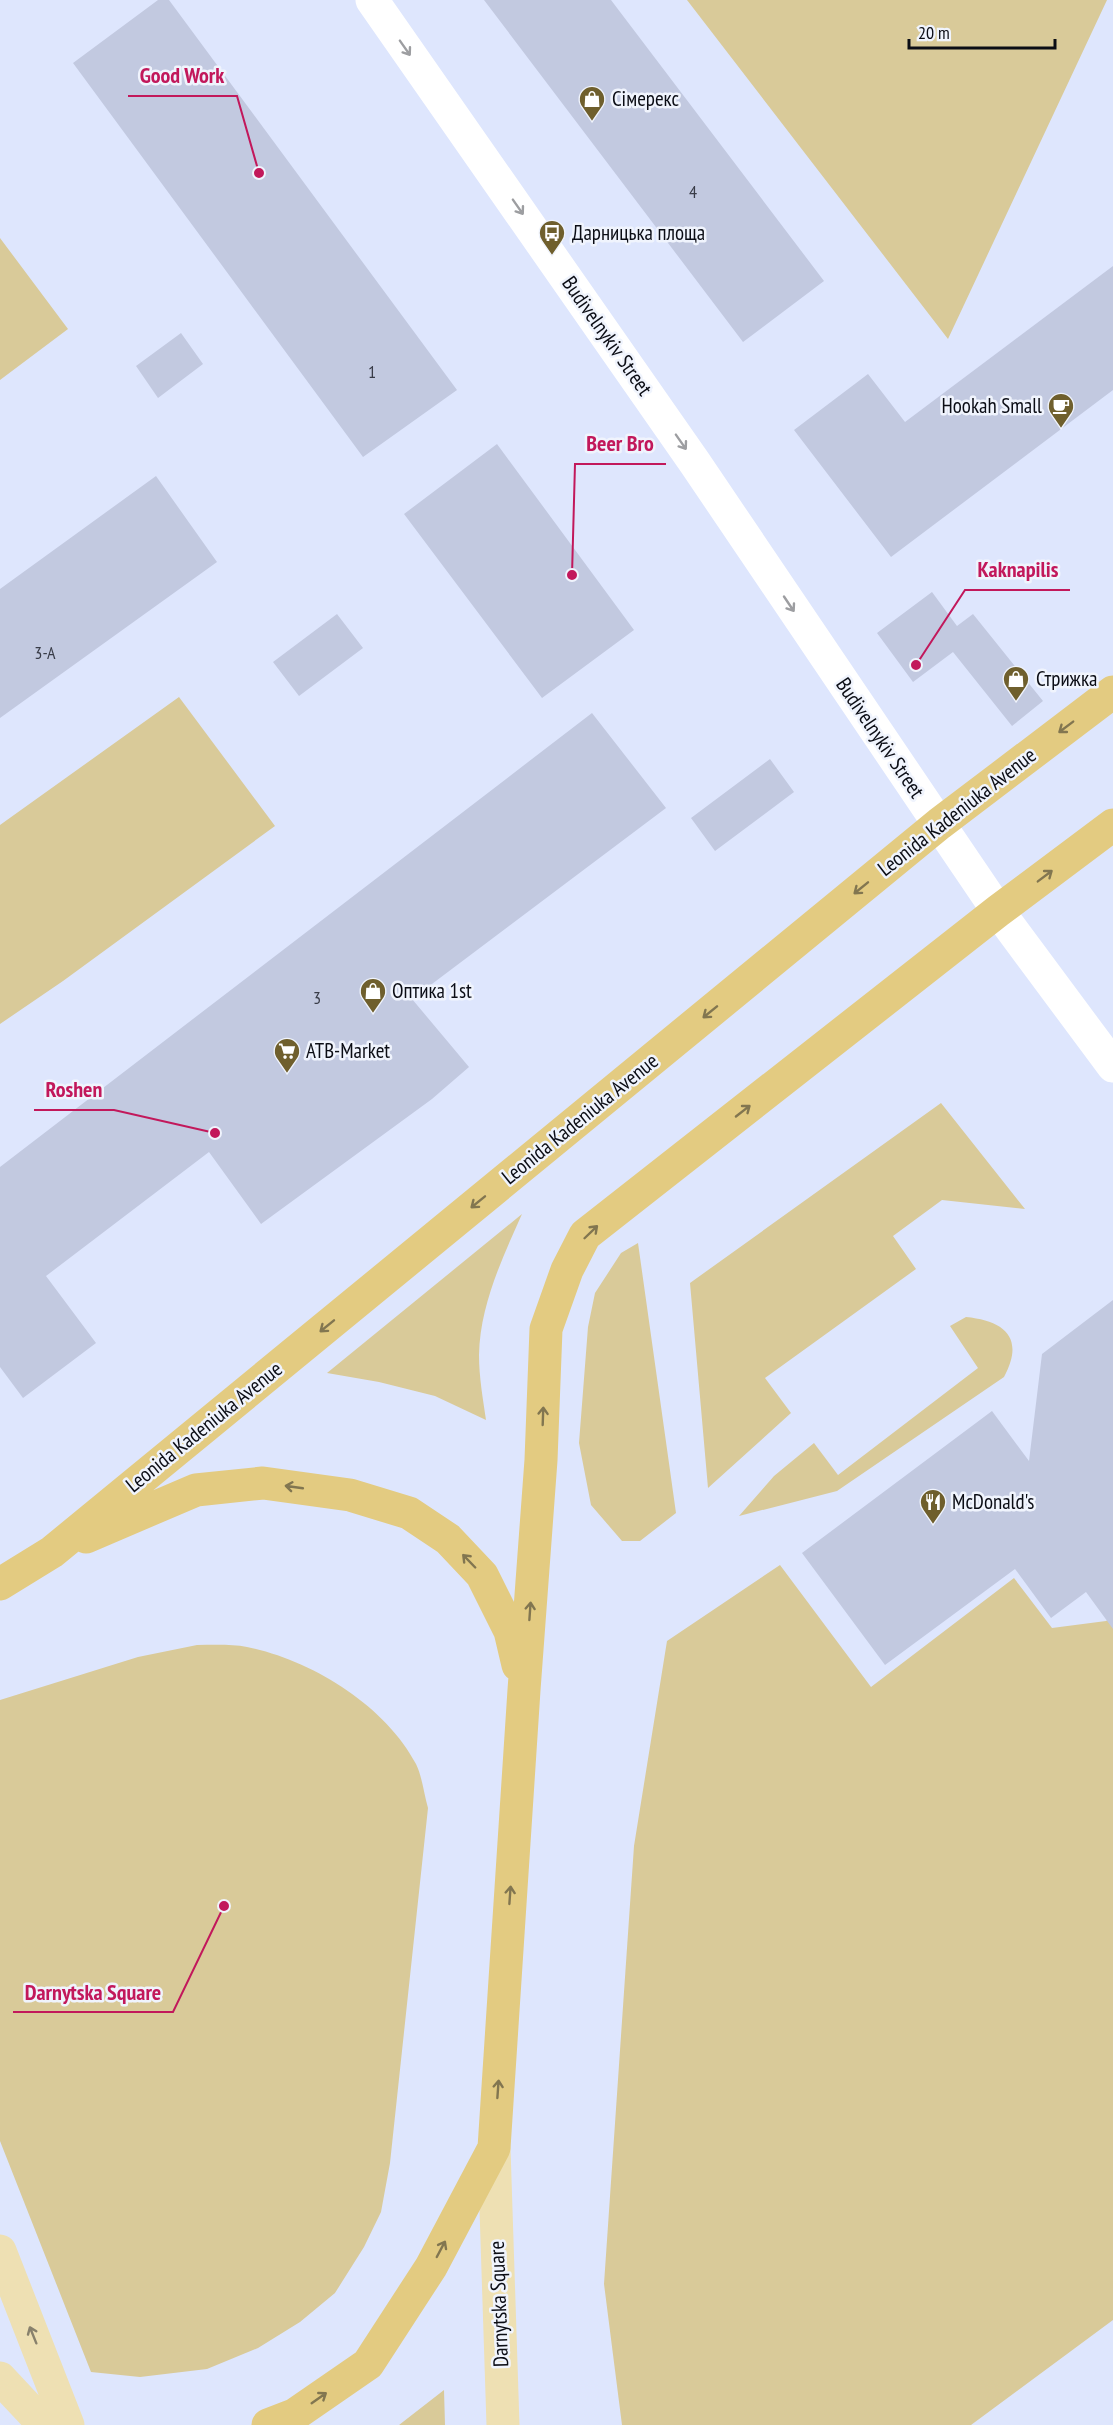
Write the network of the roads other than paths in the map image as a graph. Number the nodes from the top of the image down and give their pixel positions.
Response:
1 (372, 0) edge
2 (1113, 692) edge
3 (939, 824) junction
4 (1113, 825) edge
5 (998, 911) junction
6 (1113, 1066) edge
7 (52, 1552) junction
8 (0, 1584) edge
9 (524, 1690) junction
10 (494, 2148) junction
11 (0, 2251) edge
12 (0, 2378) edge
13 (44, 2425) edge
14 (69, 2425) edge
15 (268, 2425) edge
16 (503, 2425) edge

1 -> 3 street, Budivelnykiv Street
2 -> 3 highway, Leonida Kadeniuka Avenue
3 - 5 street, Budivelnykiv Street
3 -> 7 highway, Leonida Kadeniuka Avenue
5 -> 4 highway
5 - 6 street, Budivelnykiv Street
9 -> 5 highway
7 - 8 highway
9 -> 7 highway
10 -> 9 highway, Darnytska Square
15 -> 10 highway, Darnytska Square
10 - 16 main road, Darnytska Square
14 -> 11 main road
12 - 13 main road

